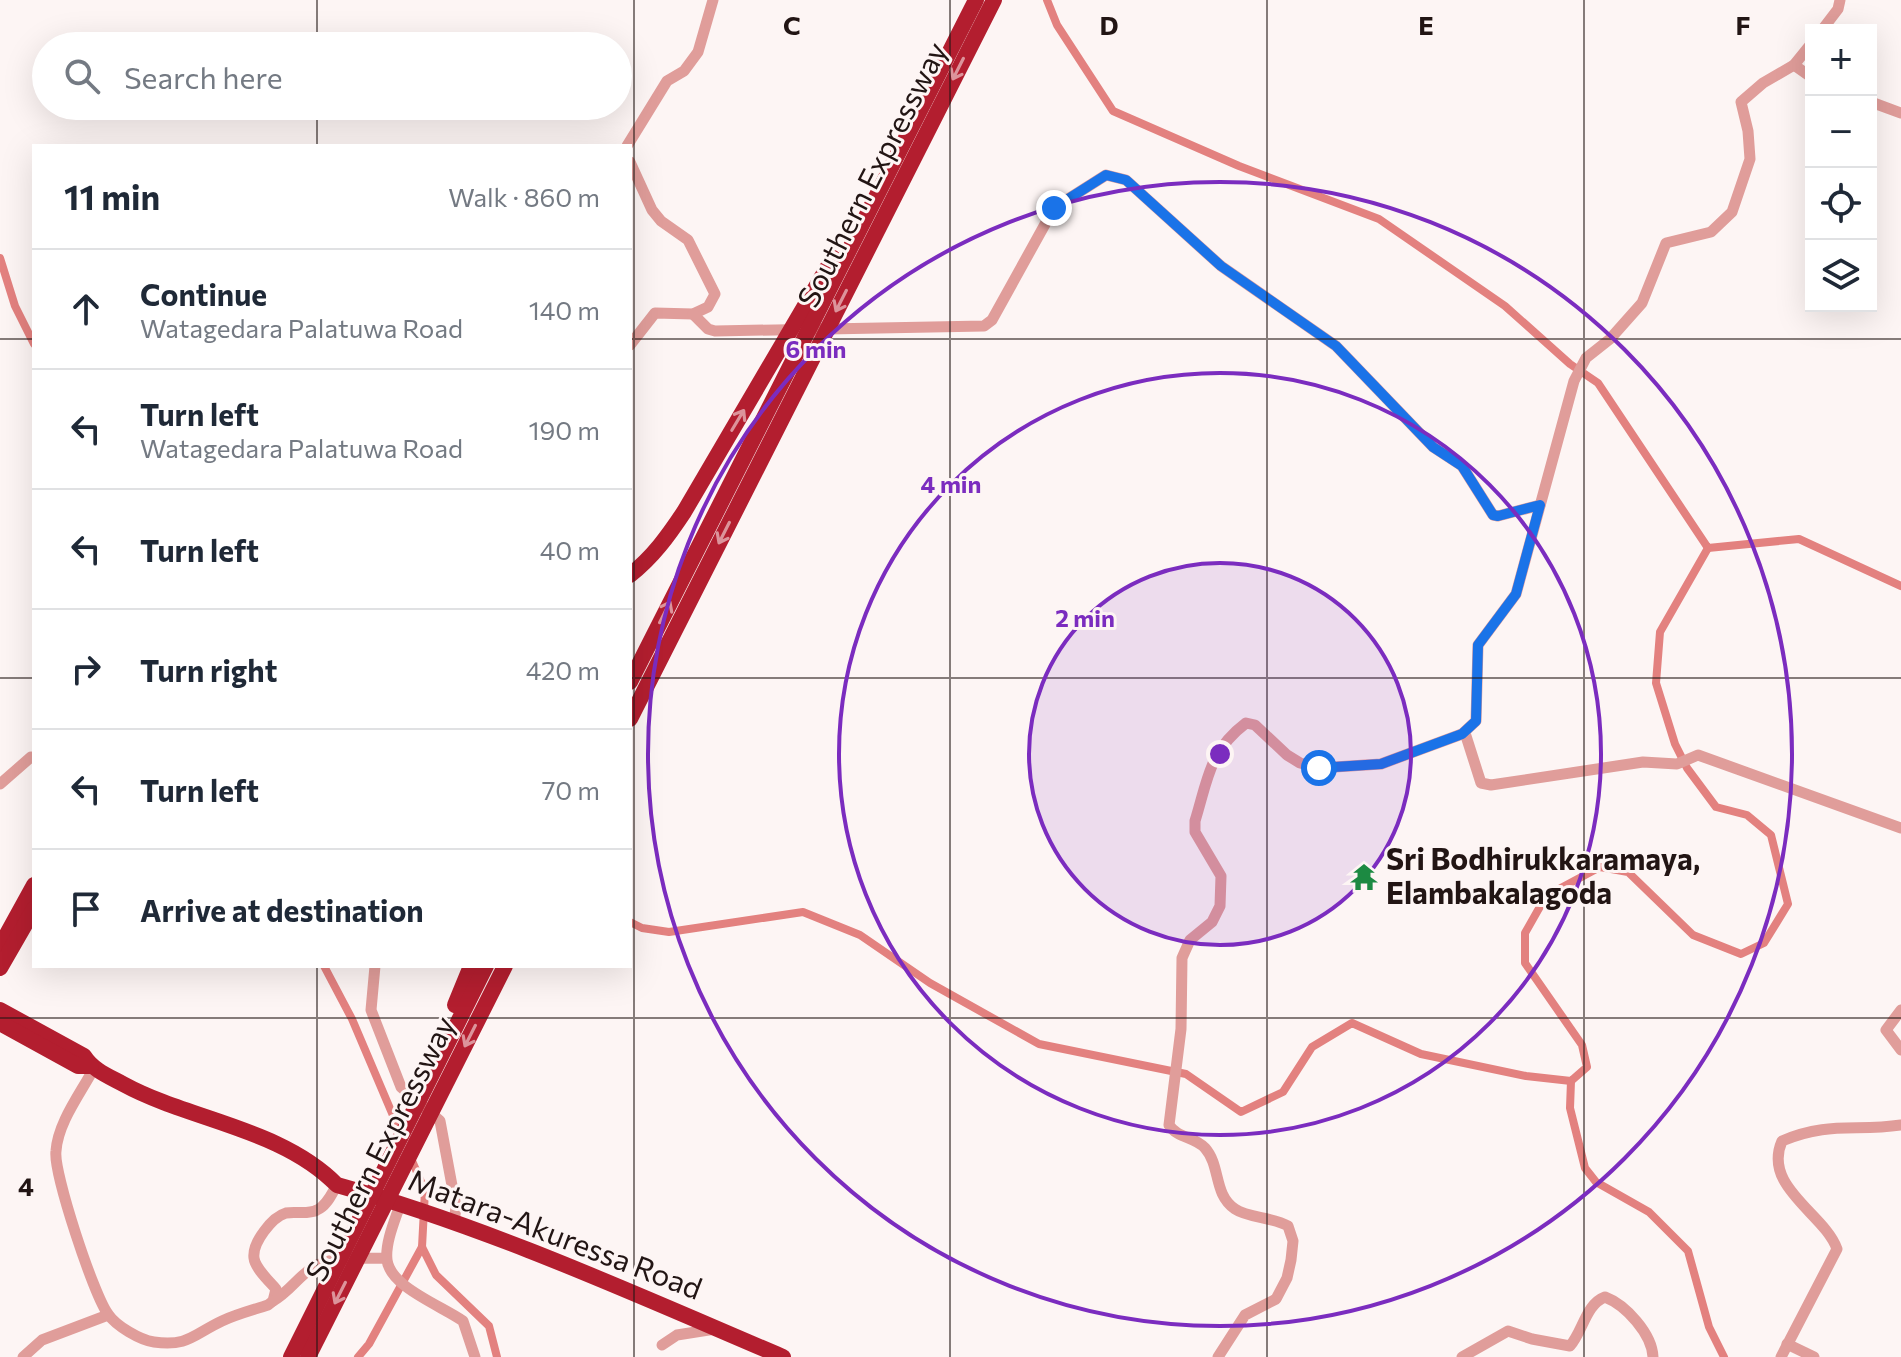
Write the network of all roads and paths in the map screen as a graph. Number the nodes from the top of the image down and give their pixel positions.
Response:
1 (713, 0) edge
2 (976, 0) edge
3 (994, 0) edge
4 (1840, 0) edge
5 (1827, 24) edge
6 (1805, 51) edge
7 (944, 63) junction
8 (1794, 65) junction
9 (1805, 73) edge
10 (1877, 104) edge
11 (1901, 113) edge
12 (628, 144) edge
13 (632, 166) edge
14 (693, 314) junction
15 (632, 342) edge
16 (1540, 505) junction
17 (632, 573) edge
18 (632, 678) edge
19 (632, 715) edge
20 (1462, 734) junction
21 (31, 757) dead end
22 (0, 784) edge
23 (1901, 828) edge
24 (32, 889) edge
25 (32, 913) edge
26 (0, 947) edge
27 (375, 968) edge
28 (470, 968) edge
29 (485, 968) edge
30 (504, 968) edge
31 (0, 969) edge
32 (1901, 1010) edge
33 (2, 1011) edge
34 (1901, 1050) edge
35 (92, 1067) junction
36 (406, 1125) junction
37 (1901, 1125) edge
38 (337, 1185) junction
39 (405, 1206) junction
40 (449, 1221) junction
41 (386, 1258) junction
42 (273, 1301) junction
43 (108, 1315) junction
44 (716, 1328) junction
45 (1787, 1344) junction
46 (662, 1345) dead end
47 (23, 1357) edge
48 (291, 1357) edge
49 (308, 1357) edge
50 (475, 1357) edge
51 (783, 1357) edge
52 (1218, 1357) edge
53 (1462, 1357) edge
54 (1653, 1357) edge
55 (1781, 1357) edge
56 (1814, 1357) edge

1 - 12 street
2 - 7 highway, Southern Expressway
3 -> 19 highway, Southern Expressway
4 - 5 street
6 - 8 street
17 -> 7 highway
18 -> 7 highway, Southern Expressway
8 - 9 street
8 - 16 street
10 - 11 street
13 - 14 street
14 - 15 street
14 - 16 street
16 - 20 street
20 - 23 street
20 - 52 street
21 - 22 street
24 - 26 highway
25 - 31 highway
27 - 40 street
28 - 36 highway
29 - 36 highway, Southern Expressway
30 -> 49 highway, Southern Expressway
32 - 34 street
33 - 35 highway, Matara-Akuressa Road
35 - 38 highway, Matara-Akuressa Road
35 - 43 street
36 - 48 highway, Southern Expressway
37 - 45 street
38 - 39 highway, Matara-Akuressa Road
38 - 42 street
39 - 40 highway, Matara-Akuressa Road
39 - 41 street
40 - 44 highway, Matara-Akuressa Road
41 - 42 street
41 - 50 street
42 - 43 street
43 - 47 street
44 - 46 street
44 - 51 highway, Matara-Akuressa Road
45 - 55 street
45 - 56 street
53 - 54 street

